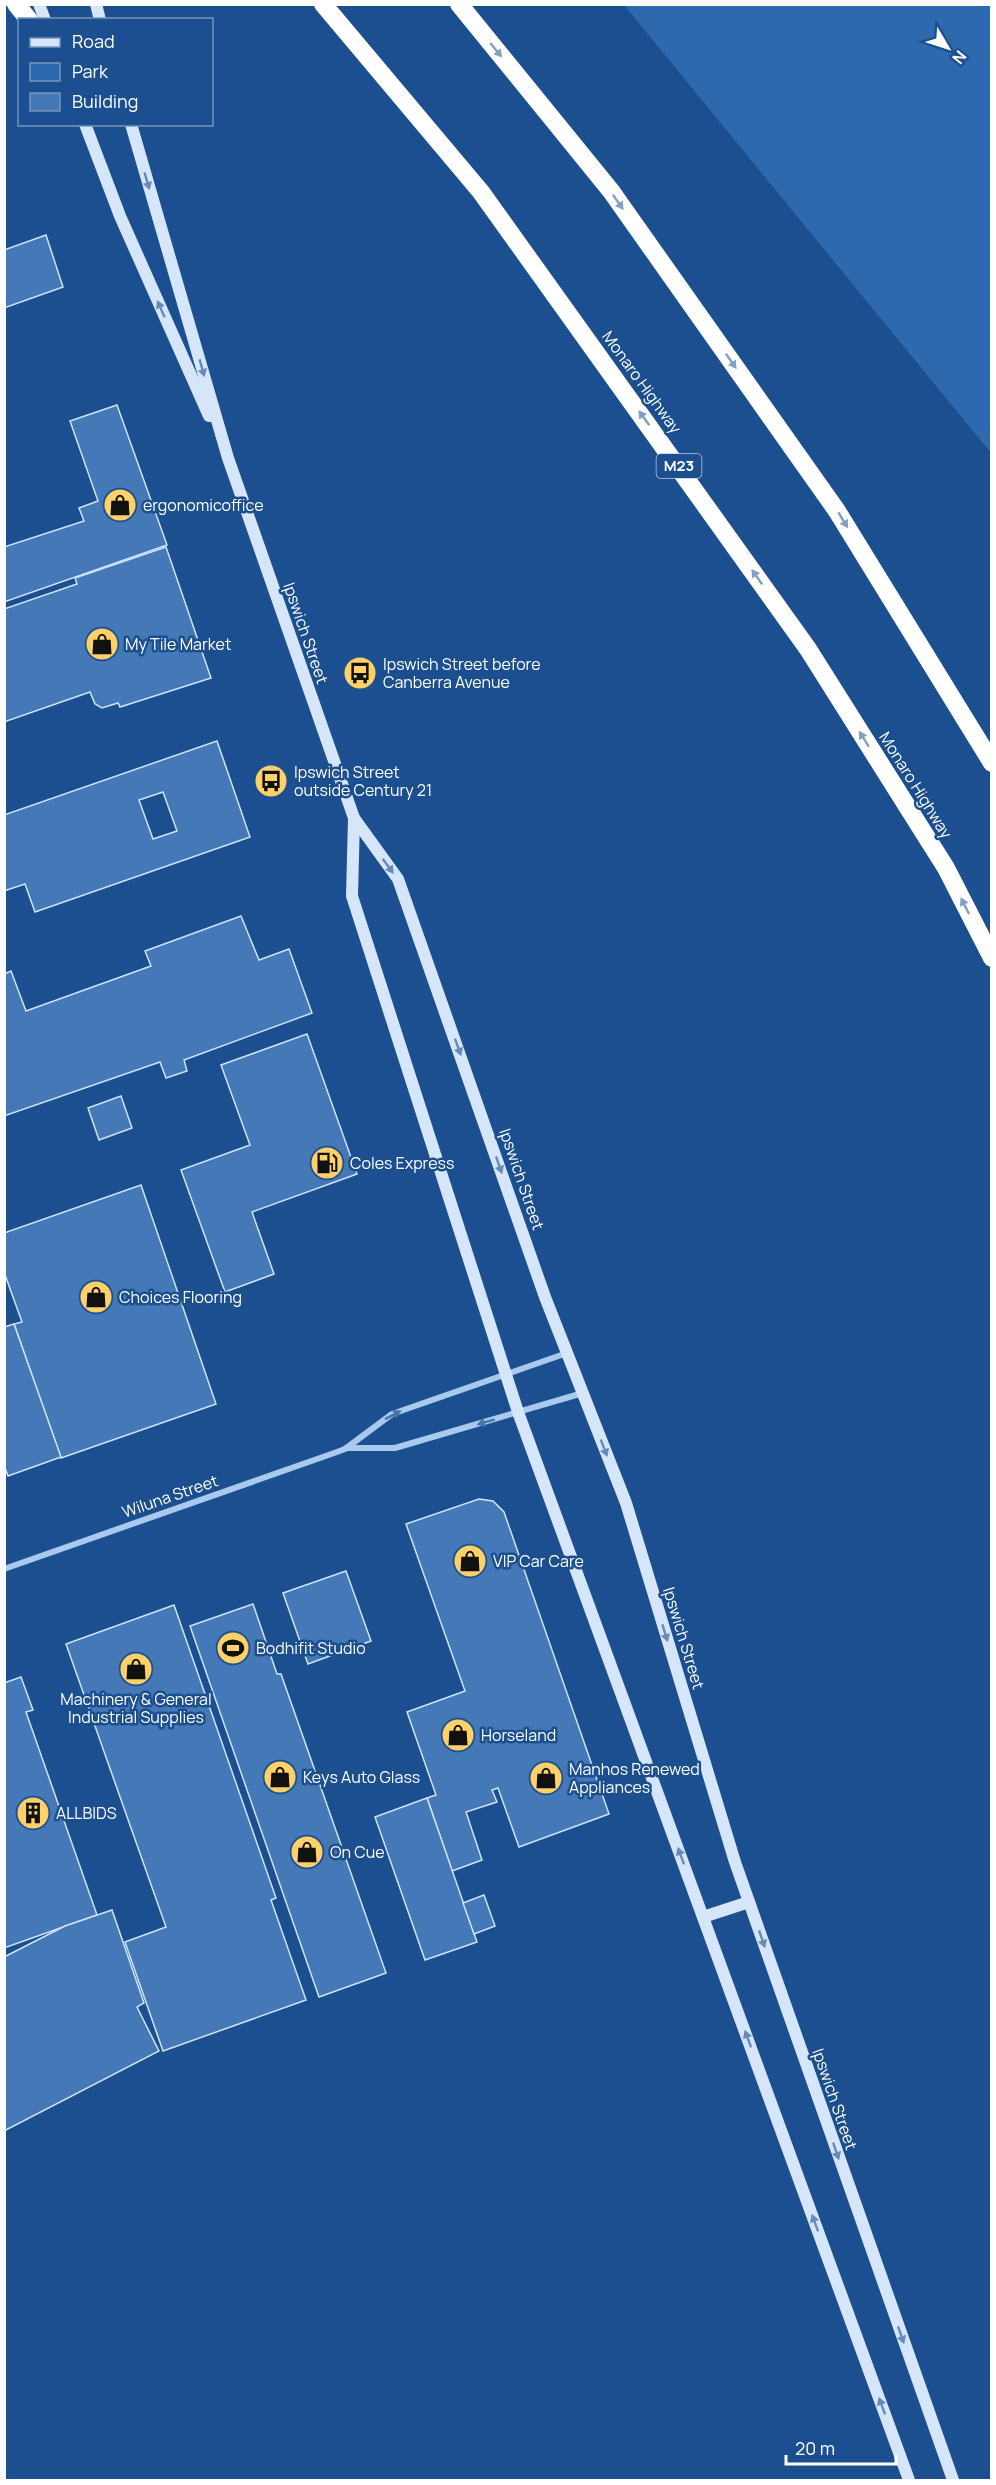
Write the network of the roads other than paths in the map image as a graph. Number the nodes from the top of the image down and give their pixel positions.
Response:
1 (16, 4) edge
2 (323, 4) edge
3 (459, 4) edge
4 (26, 18) edge
5 (86, 126) edge
6 (132, 126) edge
7 (228, 458) junction
8 (992, 763) edge
9 (354, 818) junction
10 (992, 958) edge
11 (567, 1353) junction
12 (507, 1376) junction
13 (583, 1393) junction
14 (518, 1412) junction
15 (345, 1449) junction
16 (4, 1569) edge
17 (749, 1902) junction
18 (703, 1917) junction
19 (909, 2481) edge
20 (953, 2481) edge

1 - 4 highway
10 -> 2 highway, Monaro Highway / M23
3 -> 8 highway
7 -> 5 main road, Ipswich Street
6 -> 7 main road, Ipswich Street
7 - 9 main road, Ipswich Street
9 -> 11 main road, Ipswich Street
9 - 12 main road, Ipswich Street
11 - 12 street, Wiluna Street
11 - 13 main road, Ipswich Street
12 - 14 main road, Ipswich Street
15 -> 12 street, Wiluna Street
13 - 14 street, Wiluna Street
13 -> 17 main road, Ipswich Street
14 -> 15 street, Wiluna Street
18 -> 14 main road, Ipswich Street
15 - 16 street, Wiluna Street
17 - 18 main road
17 -> 20 main road, Ipswich Street
19 -> 18 main road, Ipswich Street

